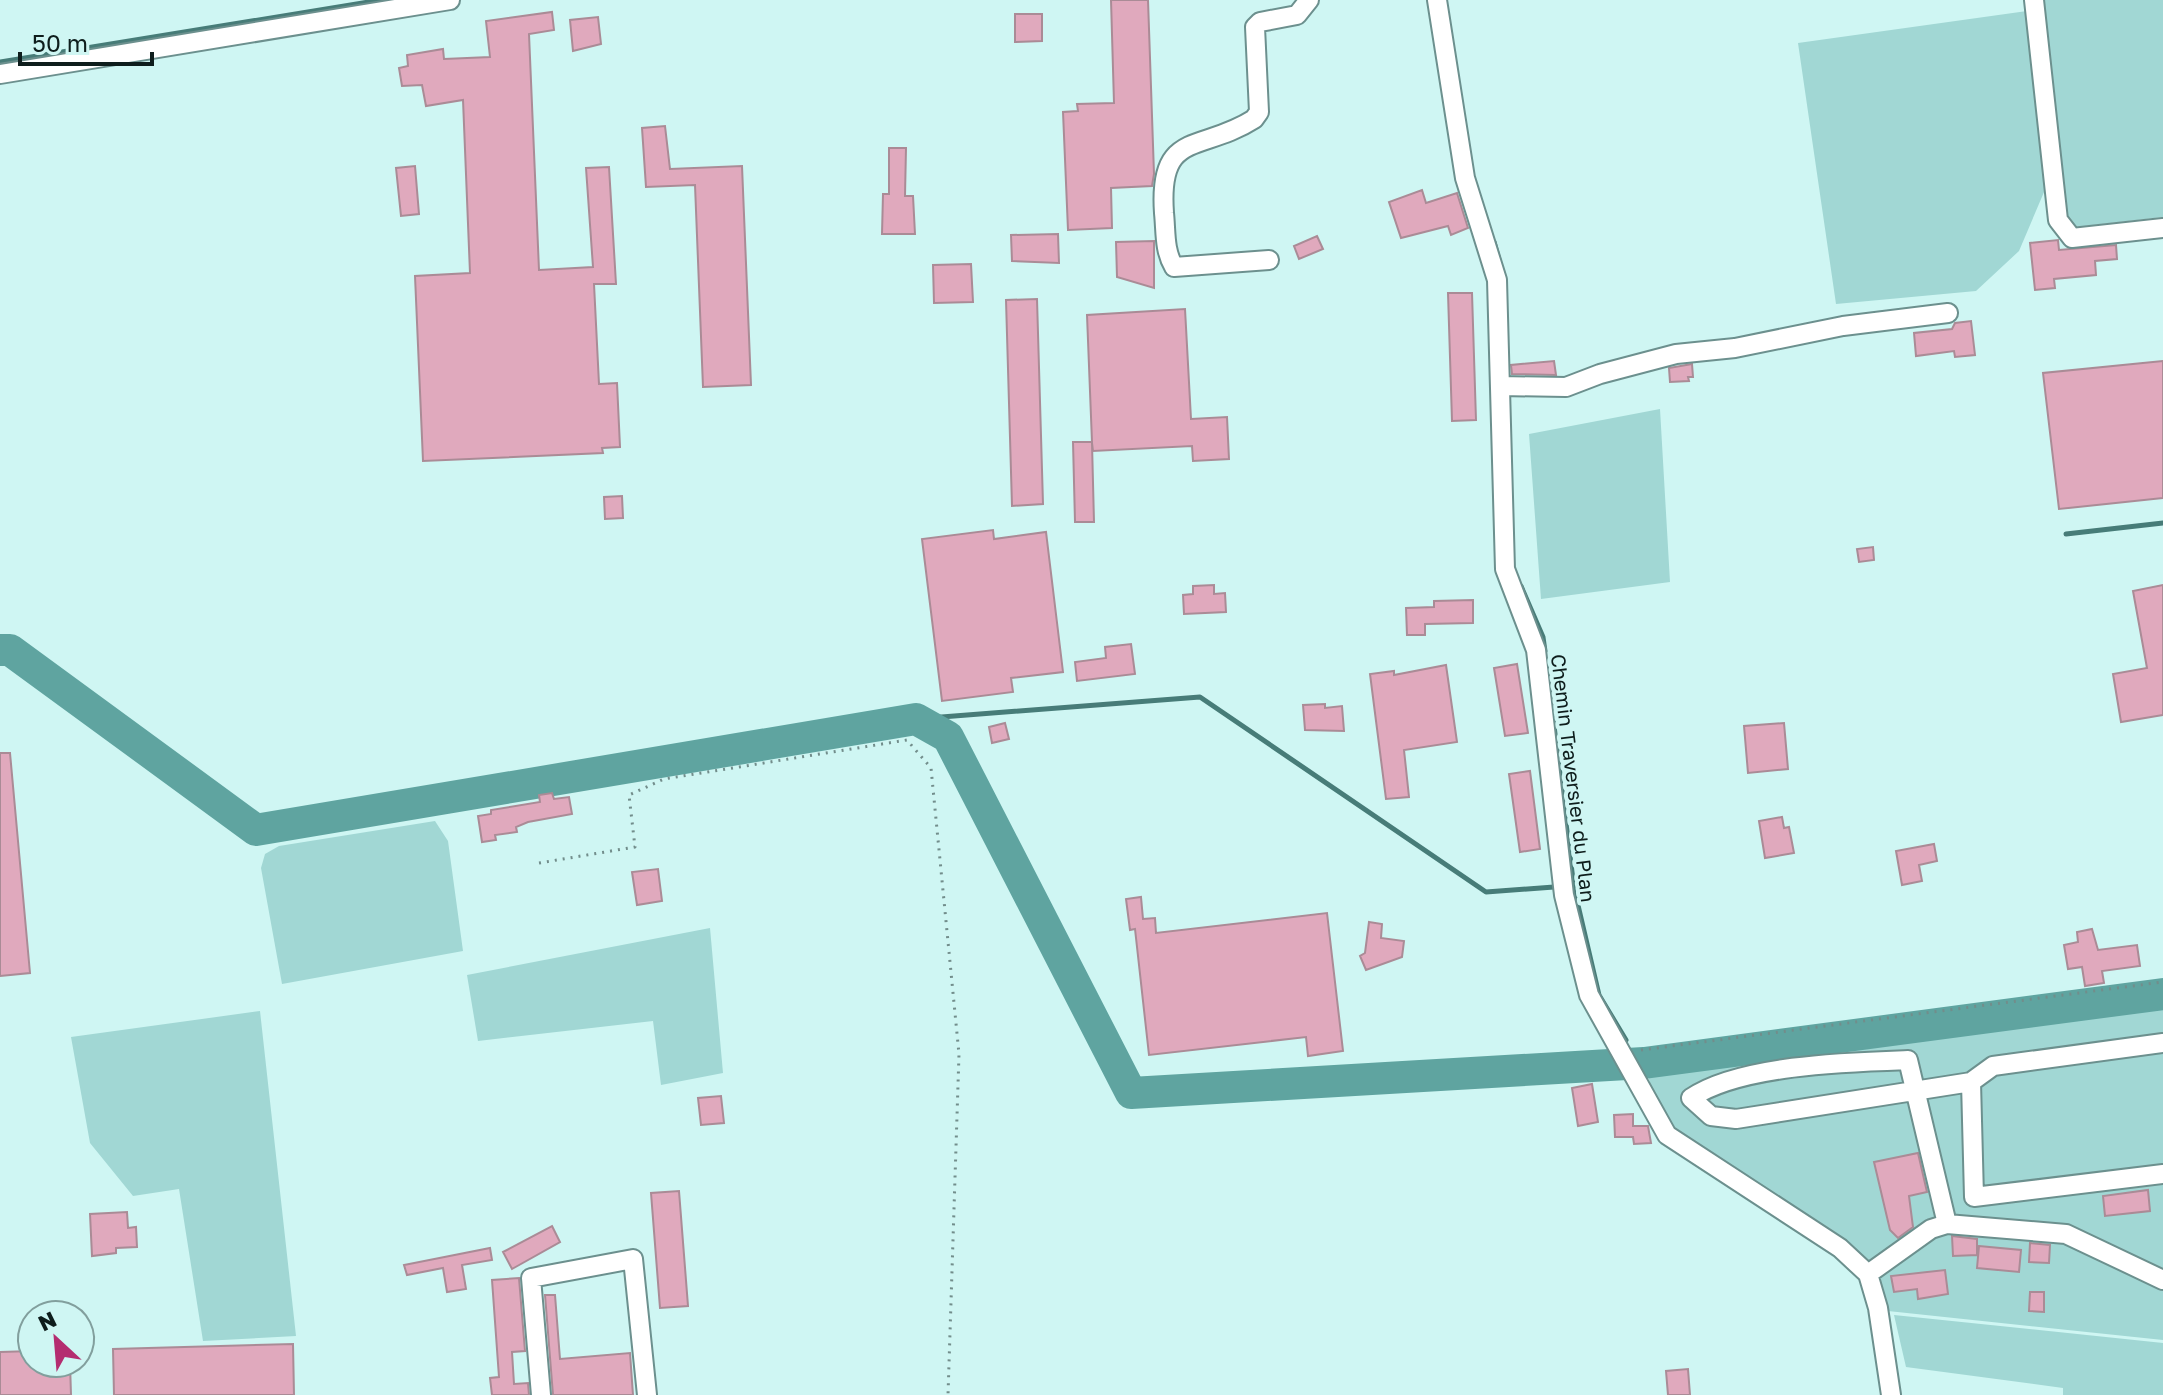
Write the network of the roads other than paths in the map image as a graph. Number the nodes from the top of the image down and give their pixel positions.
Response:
1 (450, 0) edge
2 (1309, 0) edge
3 (1437, 0) edge
4 (2034, 0) edge
5 (0, 74) edge
6 (2163, 228) edge
7 (1269, 260) dead end
8 (1948, 313) dead end
9 (1500, 386) junction
10 (2163, 1043) edge
11 (1971, 1082) junction
12 (1917, 1090) junction
13 (2163, 1174) edge
14 (1947, 1224) junction
15 (1868, 1274) junction
16 (2163, 1280) edge
17 (541, 1395) edge
18 (647, 1395) edge
19 (1891, 1395) edge

1 - 5 street
2 - 7 street
3 - 9 street, Chemin Traversier du Plan
4 - 6 street
8 - 9 street
9 - 15 street, Chemin Traversier du Plan
10 - 11 street
11 - 12 street
11 - 13 street
12 - 12 street
12 - 14 street
14 - 15 street
14 - 16 street
15 - 19 street
17 - 18 street

